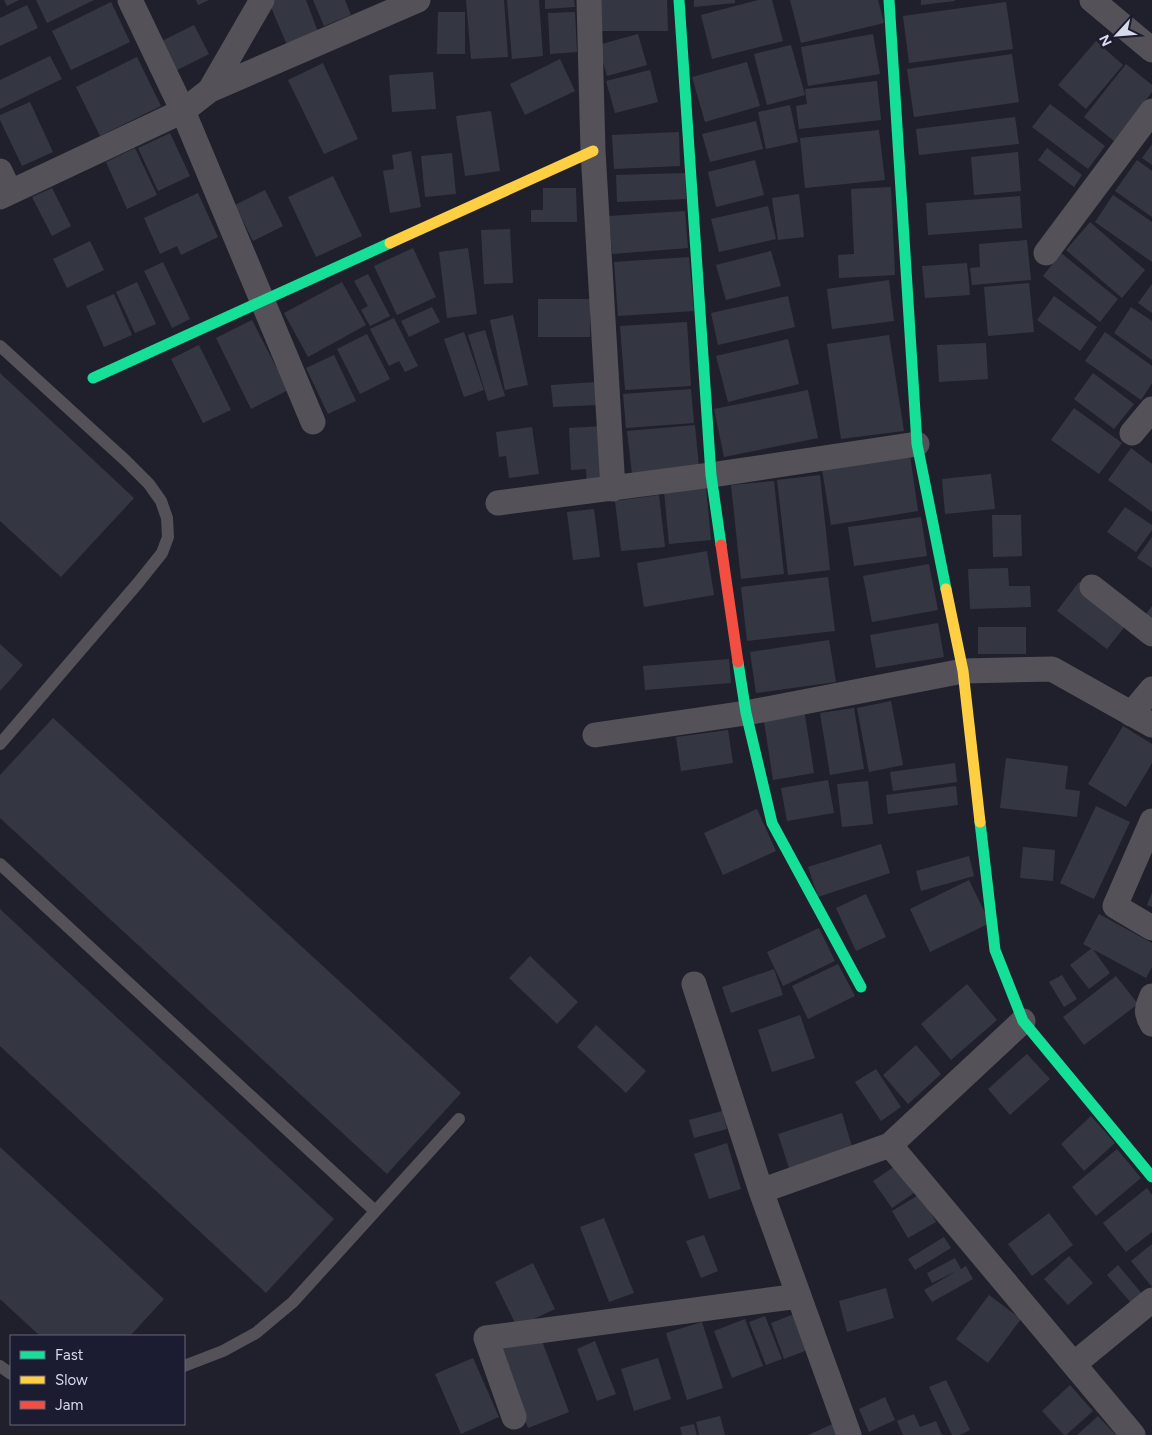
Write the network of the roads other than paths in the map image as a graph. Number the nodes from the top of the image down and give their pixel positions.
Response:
1 (130, 0) edge
2 (262, 0) edge
3 (418, 0) edge
4 (589, 0) edge
5 (679, 0) edge
6 (889, 0) edge
7 (1092, 0) edge
8 (1152, 50) edge
9 (210, 90) junction
10 (183, 111) junction
11 (1152, 112) edge
12 (593, 152) junction
13 (3, 186) edge
14 (1046, 253) dead end
15 (263, 301) junction
16 (0, 346) edge
17 (93, 378) dead end
18 (1152, 410) edge
19 (313, 422) dead end
20 (1132, 432) dead end
21 (917, 444) junction
22 (712, 475) junction
23 (613, 489) junction
24 (498, 504) dead end
25 (1092, 587) dead end
26 (1152, 634) edge
27 (963, 671) junction
28 (1152, 689) edge
29 (746, 712) junction
30 (1142, 720) edge
31 (595, 735) dead end
32 (0, 744) edge
33 (1152, 821) edge
34 (0, 864) edge
35 (1152, 928) edge
36 (694, 984) dead end
37 (862, 987) dead end
38 (1152, 996) edge
39 (1023, 1021) junction
40 (1152, 1024) edge
41 (459, 1119) dead end
42 (890, 1144) junction
43 (1152, 1177) edge
44 (761, 1191) junction
45 (375, 1212) junction
46 (799, 1296) junction
47 (1152, 1300) edge
48 (1074, 1364) junction
49 (185, 1366) edge
50 (514, 1417) dead end
51 (849, 1435) edge
52 (1133, 1435) edge

1 - 10 street
2 - 9 street
3 - 9 street
4 - 12 street
5 - 22 street
6 - 21 street
7 - 8 street
9 - 10 street
10 - 13 street
10 - 15 street
11 - 14 street
12 - 15 street
12 - 23 street
15 - 17 street
15 - 19 street
16 - 32 lane
18 - 20 street
21 - 22 street
21 - 27 street
22 - 23 street
22 - 29 street
23 - 24 street
25 - 26 street
27 - 29 street
27 - 30 street
27 - 39 street
28 - 30 street
29 - 31 street
29 - 37 street
33 - 35 street
34 - 45 lane
36 - 44 street
38 - 40 street
39 - 42 street
39 - 43 street
41 - 45 lane
42 - 44 street
42 - 48 street
44 - 46 street
45 - 49 lane
46 - 50 street
46 - 51 street
47 - 48 street
48 - 52 street

